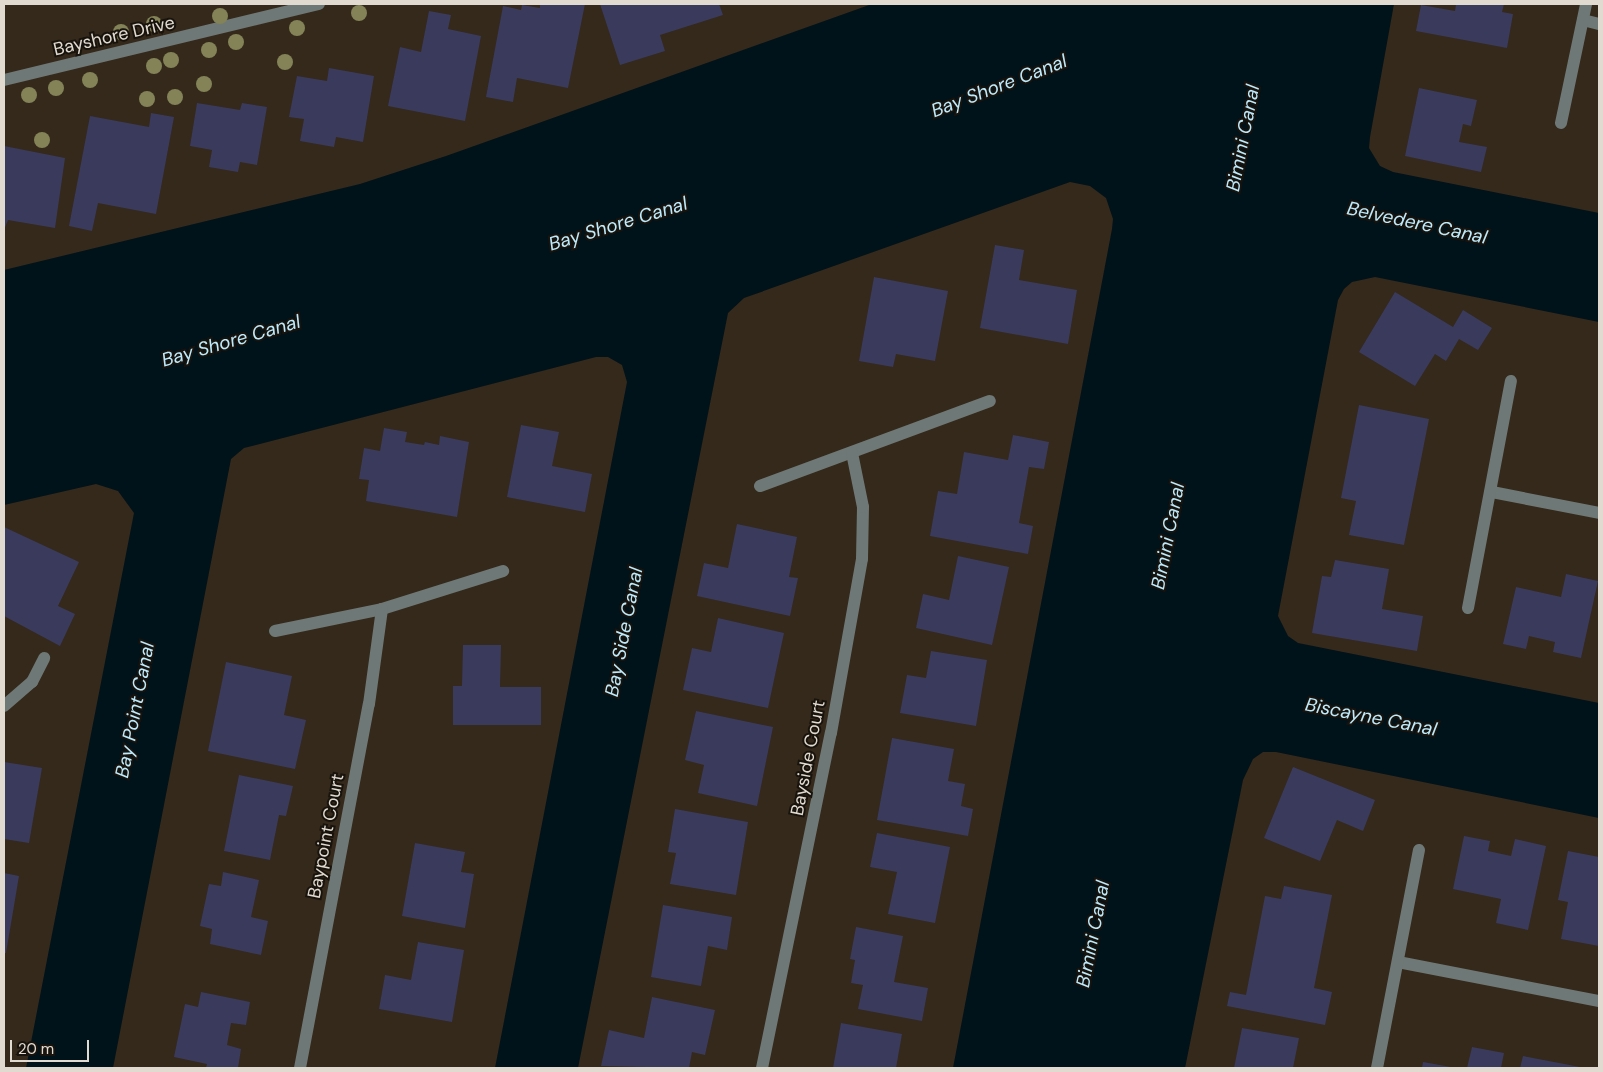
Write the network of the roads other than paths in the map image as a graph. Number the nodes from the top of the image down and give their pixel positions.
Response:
1 (319, 4) edge
2 (1586, 4) edge
3 (1583, 20) junction
4 (1599, 24) edge
5 (4, 80) edge
6 (1561, 123) dead end
7 (1512, 381) dead end
8 (990, 401) dead end
9 (852, 452) junction
10 (760, 486) dead end
11 (1492, 492) junction
12 (1599, 512) edge
13 (503, 571) dead end
14 (1468, 608) dead end
15 (382, 609) junction
16 (275, 631) dead end
17 (44, 658) dead end
18 (4, 706) edge
19 (1419, 850) dead end
20 (1398, 962) junction
21 (1599, 1001) edge
22 (300, 1068) edge
23 (762, 1068) edge
24 (1378, 1068) edge

1 - 5 street, Bayshore Drive
2 - 3 street
3 - 4 street
3 - 6 street
7 - 11 street
8 - 9 street
9 - 10 street
9 - 23 street, Bayside Court
11 - 12 street
11 - 14 street
13 - 15 street
15 - 16 street
15 - 22 street, Baypoint Court
17 - 18 street
19 - 20 street
20 - 21 street
20 - 24 street

